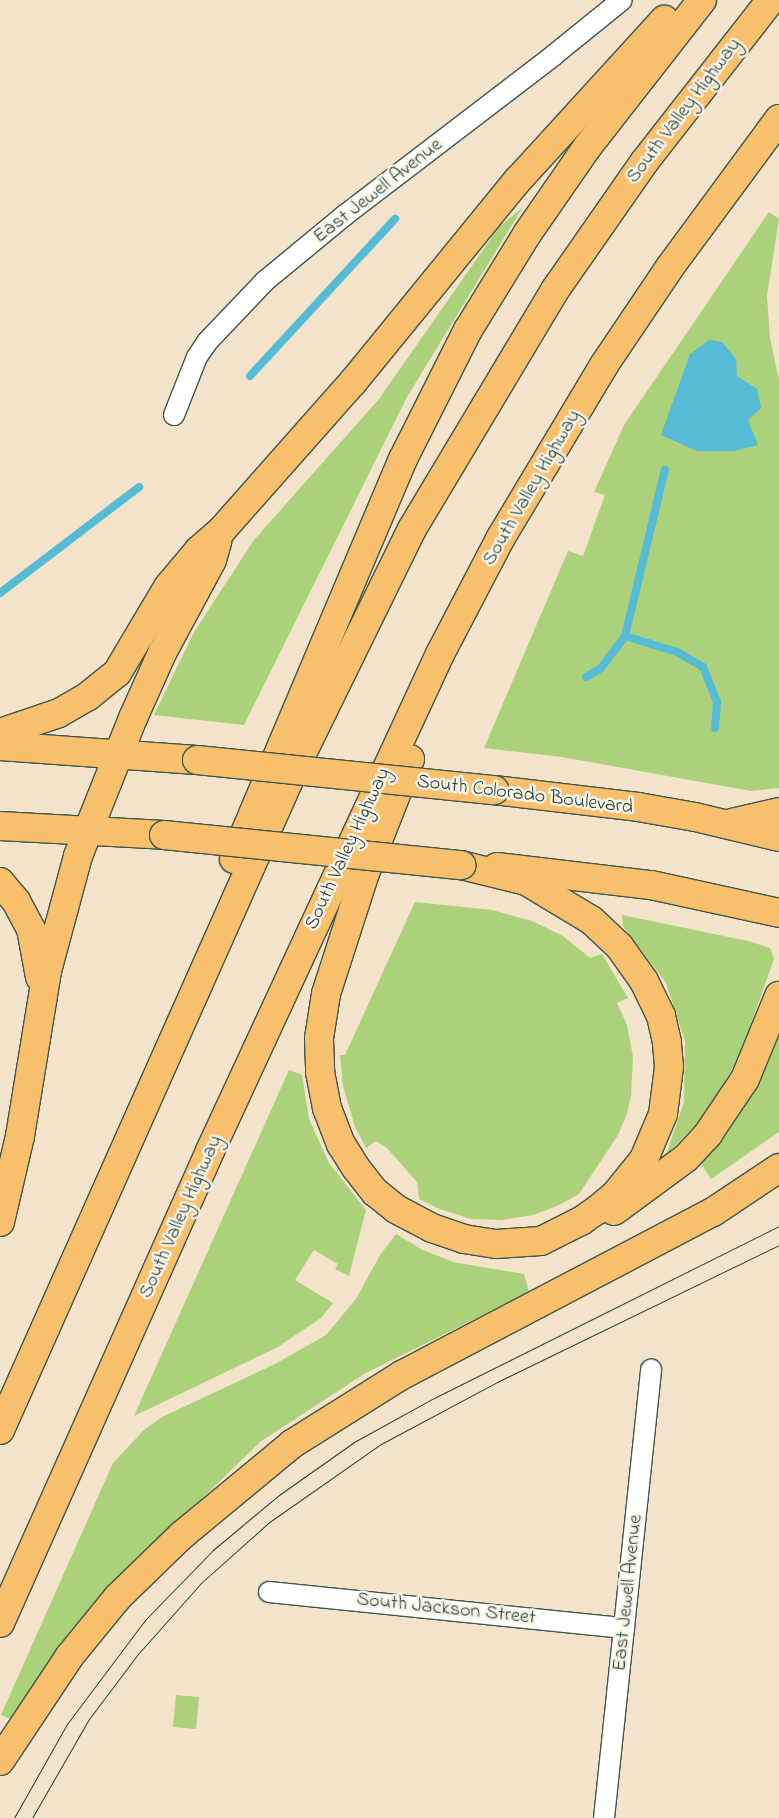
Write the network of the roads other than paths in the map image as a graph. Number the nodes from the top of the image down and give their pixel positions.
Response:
1 (622, 0) edge
2 (682, 0) edge
3 (702, 0) edge
4 (771, 0) edge
5 (779, 119) edge
6 (174, 415) dead end
7 (221, 531) junction
8 (481, 576) junction
9 (0, 733) edge
10 (0, 746) edge
11 (118, 752) junction
12 (779, 812) edge
13 (726, 824) junction
14 (0, 826) edge
15 (87, 829) junction
16 (779, 838) edge
17 (461, 865) junction
18 (0, 882) edge
19 (779, 913) edge
20 (779, 996) edge
21 (33, 1056) junction
22 (779, 1168) edge
23 (779, 1181) edge
24 (713, 1212) junction
25 (95, 1217) junction
26 (0, 1222) edge
27 (541, 1240) junction
28 (651, 1369) dead end
29 (0, 1430) edge
30 (269, 1592) dead end
31 (0, 1623) edge
32 (624, 1628) junction
33 (0, 1761) edge
34 (604, 1818) edge

1 - 6 street, East Jewell Avenue
2 - 7 main road
3 - 25 main road
4 - 25 main road, South Valley Highway
5 - 8 main road, South Valley Highway
7 - 9 main road
7 - 11 main road
8 - 27 main road
8 - 31 main road, South Valley Highway
10 - 11 main road, South Colorado Boulevard
11 - 13 main road, South Colorado Boulevard, bridge
11 - 15 main road
12 - 13 main road
13 - 16 main road, South Colorado Boulevard
14 - 15 main road
15 - 17 main road, bridge
15 - 21 main road
17 - 19 main road
17 - 27 main road
18 - 21 main road
20 - 27 main road
21 - 26 main road
22 - 24 main road
23 - 24 main road
24 - 33 main road
25 - 29 main road, South Valley Highway
28 - 32 street, East Jewell Avenue
30 - 32 street, South Jackson Street
32 - 34 street, East Jewell Avenue

